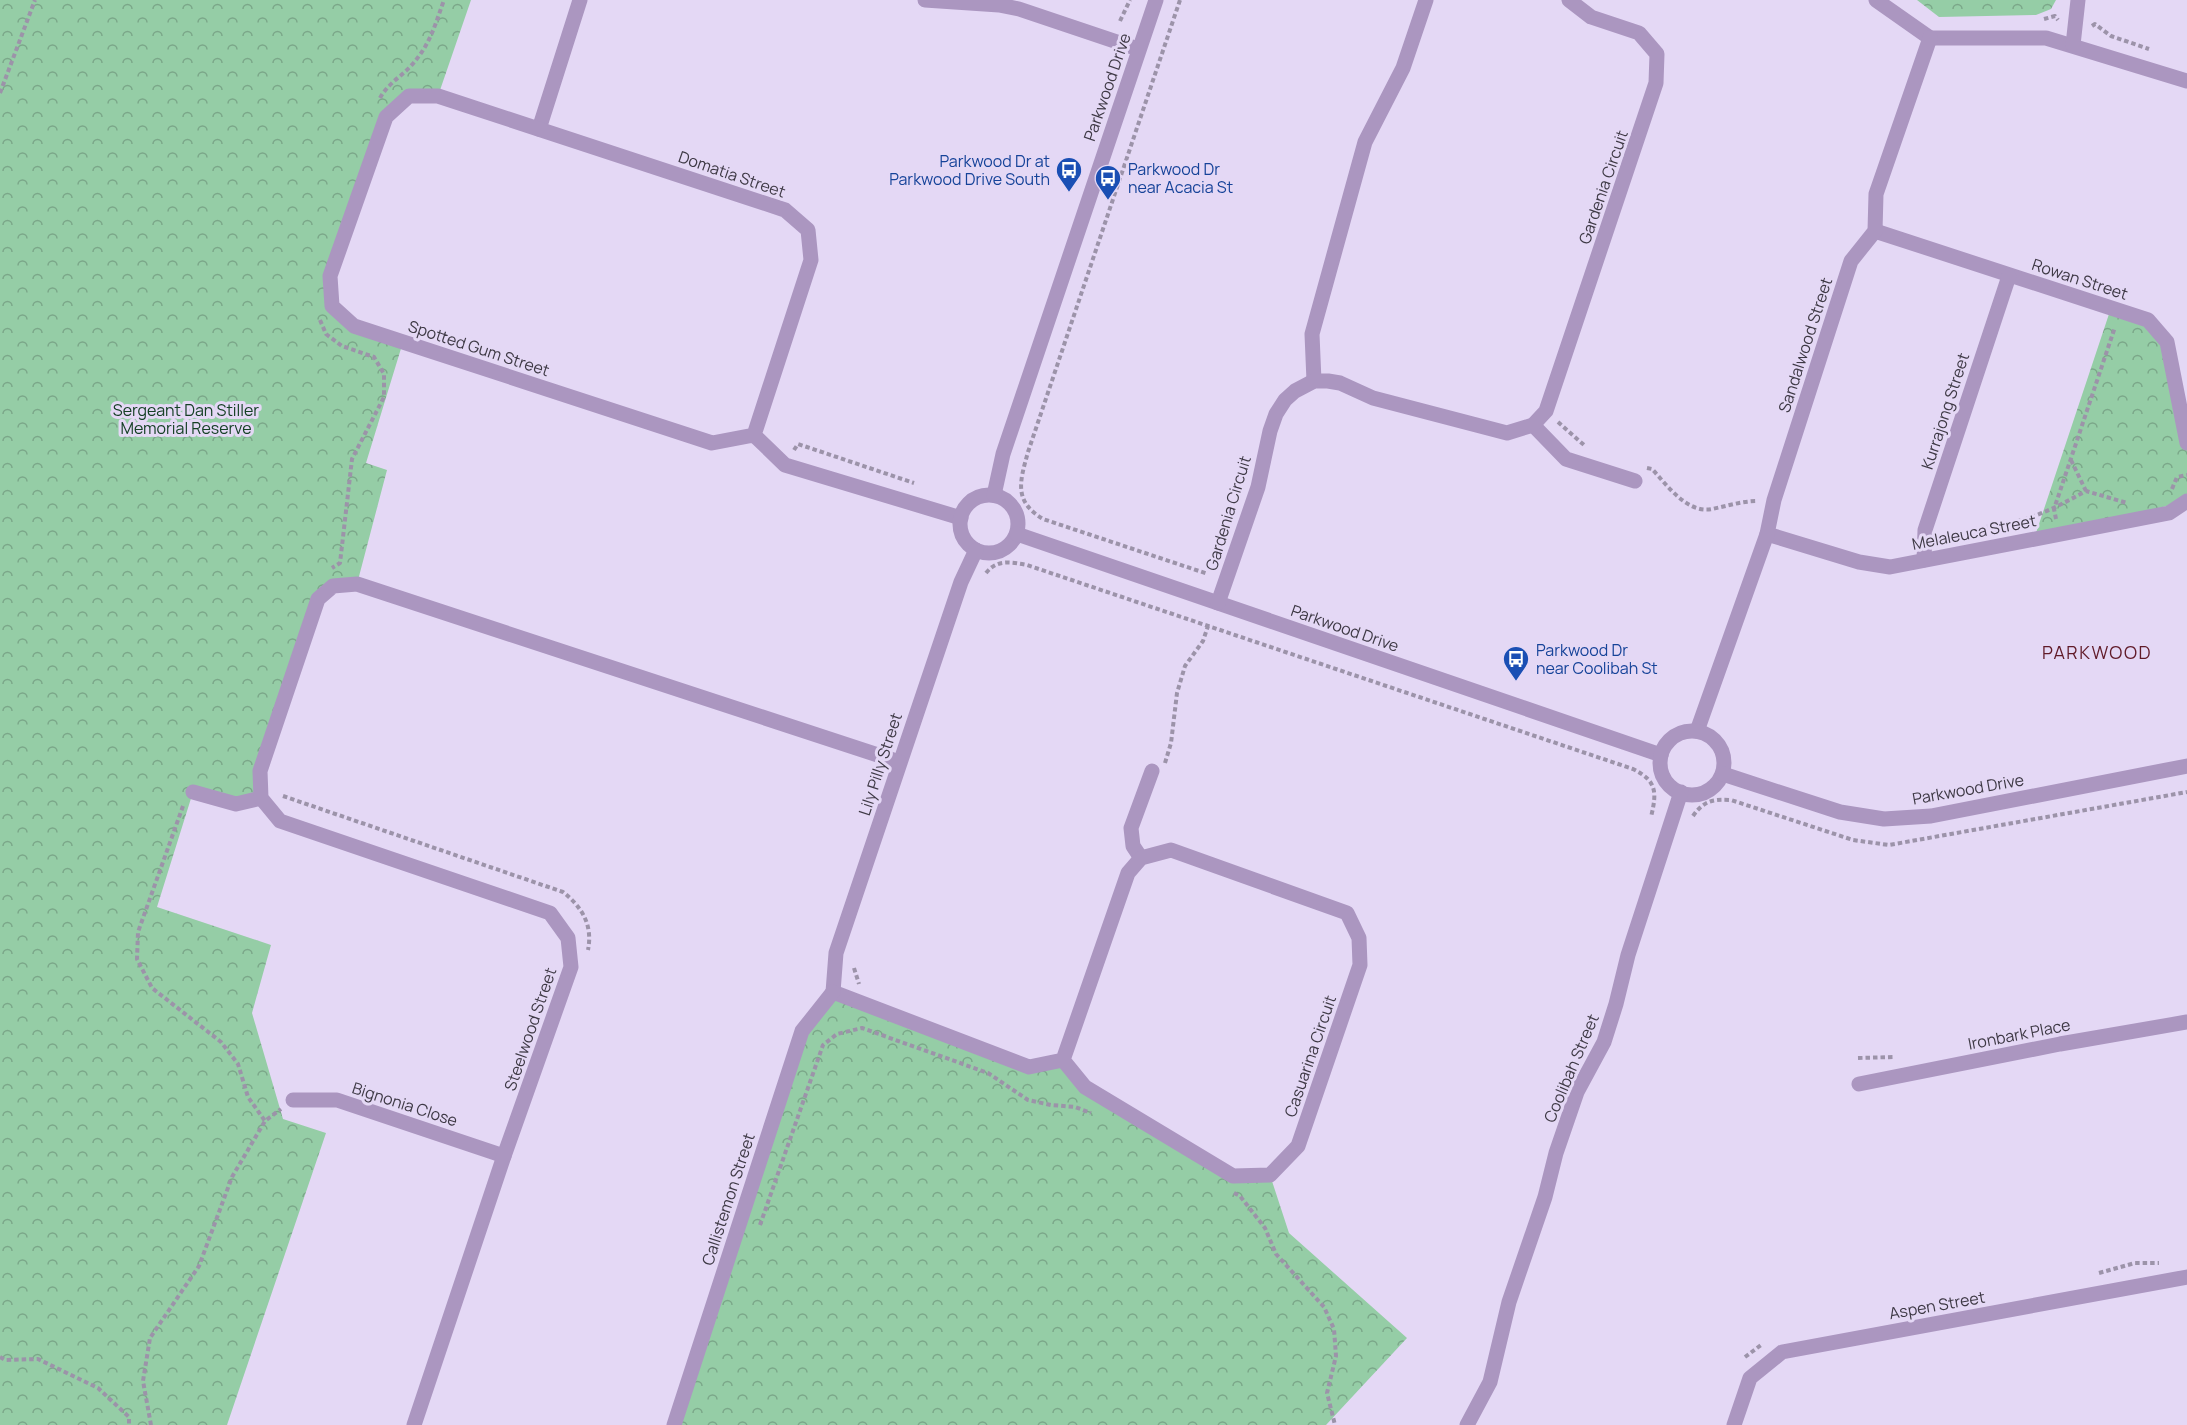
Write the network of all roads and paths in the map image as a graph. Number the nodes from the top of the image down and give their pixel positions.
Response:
1 (34, 0) edge
2 (444, 0) edge
3 (580, 0) edge
4 (925, 0) edge
5 (1130, 0) edge
6 (1156, 0) edge
7 (1180, 0) edge
8 (1426, 0) edge
9 (1569, 0) edge
10 (1876, 0) edge
11 (2078, 0) edge
12 (1120, 21) dead end
13 (1930, 38) junction
14 (2073, 45) junction
15 (1138, 49) junction
16 (2187, 81) edge
17 (0, 93) edge
18 (378, 102) dead end
19 (539, 129) junction
20 (1875, 231) junction
21 (2010, 276) junction
22 (2120, 311) junction
23 (319, 317) dead end
24 (1314, 381) junction
25 (1546, 411) junction
26 (1533, 425) junction
27 (754, 435) junction
28 (2187, 443) edge
29 (1588, 448) dead end
30 (794, 450) dead end
31 (2070, 460) junction
32 (1638, 473) joint
33 (2187, 475) edge
34 (924, 487) dead end
35 (2086, 491) junction
36 (2170, 493) dead end
37 (994, 495) junction
38 (1774, 500) junction
39 (2187, 501) edge
40 (2129, 503) dead end
41 (2054, 509) junction
42 (961, 518) junction
43 (1017, 534) junction
44 (1767, 534) junction
45 (2060, 534) junction
46 (1956, 535) dead end
47 (976, 550) junction
48 (1924, 560) junction
49 (324, 572) dead end
50 (1208, 574) dead end
51 (983, 577) dead end
52 (1218, 603) junction
53 (1208, 626) junction
54 (1697, 731) junction
55 (1661, 755) junction
56 (899, 762) junction
57 (2187, 766) edge
58 (1158, 768) joint
59 (1723, 774) junction
60 (276, 789) dead end
61 (193, 792) joint
62 (1681, 792) junction
63 (261, 798) junction
64 (1651, 817) dead end
65 (1141, 858) junction
66 (586, 956) dead end
67 (853, 966) dead end
68 (865, 990) dead end
69 (833, 992) junction
70 (874, 1021) dead end
71 (2187, 1022) edge
72 (870, 1031) junction
73 (1063, 1060) junction
74 (1859, 1084) dead end
75 (293, 1100) joint
76 (1095, 1115) dead end
77 (265, 1120) junction
78 (504, 1156) junction
79 (1229, 1190) dead end
80 (756, 1235) dead end
81 (2187, 1277) edge
82 (0, 1357) edge
83 (129, 1425) edge
84 (151, 1425) edge
85 (414, 1425) edge
86 (674, 1425) edge
87 (1335, 1425) edge
88 (1467, 1425) edge
89 (1734, 1425) edge

1 - 17 path
2 - 18 path
3 - 19 street
4 - 15 street
5 - 12 path
6 - 15 street, Parkwood Drive
7 - 50 path
8 - 24 street
9 - 25 street, Gardenia Circuit
10 - 13 street
11 - 14 street
13 - 14 street
13 - 20 street
14 - 16 street
15 - 37 street, Parkwood Drive
19 - 27 street, Domatia Street
19 - 27 street, Spotted Gum Street
20 - 21 street, Rowan Street
20 - 38 street, Sandalwood Street
21 - 22 street, Rowan Street
21 - 48 street, Kurrajong Street
22 - 28 street, Rowan Street
22 - 31 path
23 - 49 path
24 - 26 street
24 - 52 street, Gardenia Circuit
25 - 26 street, Gardenia Circuit
25 - 29 path
26 - 32 street
27 - 42 street
30 - 34 path
31 - 35 path
31 - 41 path
32 - 38 path
33 - 36 path
35 - 40 path
35 - 41 path
37 - 42 street
37 - 43 street
38 - 44 street, Sandalwood Street
39 - 45 street, Melaleuca Street
41 - 45 path
41 - 46 path
42 - 47 street
43 - 47 street
43 - 52 street, Parkwood Drive
44 - 48 street, Melaleuca Street
44 - 54 street, Sandalwood Street
45 - 48 street, Melaleuca Street
47 - 56 street, Lily Pilly Street
51 - 53 path
52 - 55 street, Parkwood Drive
53 - 58 path
53 - 64 path
54 - 55 street
54 - 59 street
55 - 62 street
56 - 63 street
56 - 69 street, Lily Pilly Street
57 - 59 street, Parkwood Drive
58 - 65 street
59 - 62 street
60 - 66 path
61 - 63 street
61 - 77 path
62 - 88 street, Coolibah Street
63 - 78 street, Steelwood Street
65 - 73 street
65 - 73 street, Casuarina Circuit
67 - 68 path
69 - 73 street
69 - 86 street, Callistemon Street
70 - 72 path
71 - 74 street, Ironbark Place
72 - 76 path
72 - 80 path
75 - 77 path
75 - 78 street, Bignonia Close
77 - 84 path
78 - 85 street, Steelwood Street
79 - 87 path
81 - 89 street, Aspen Street
82 - 83 path

